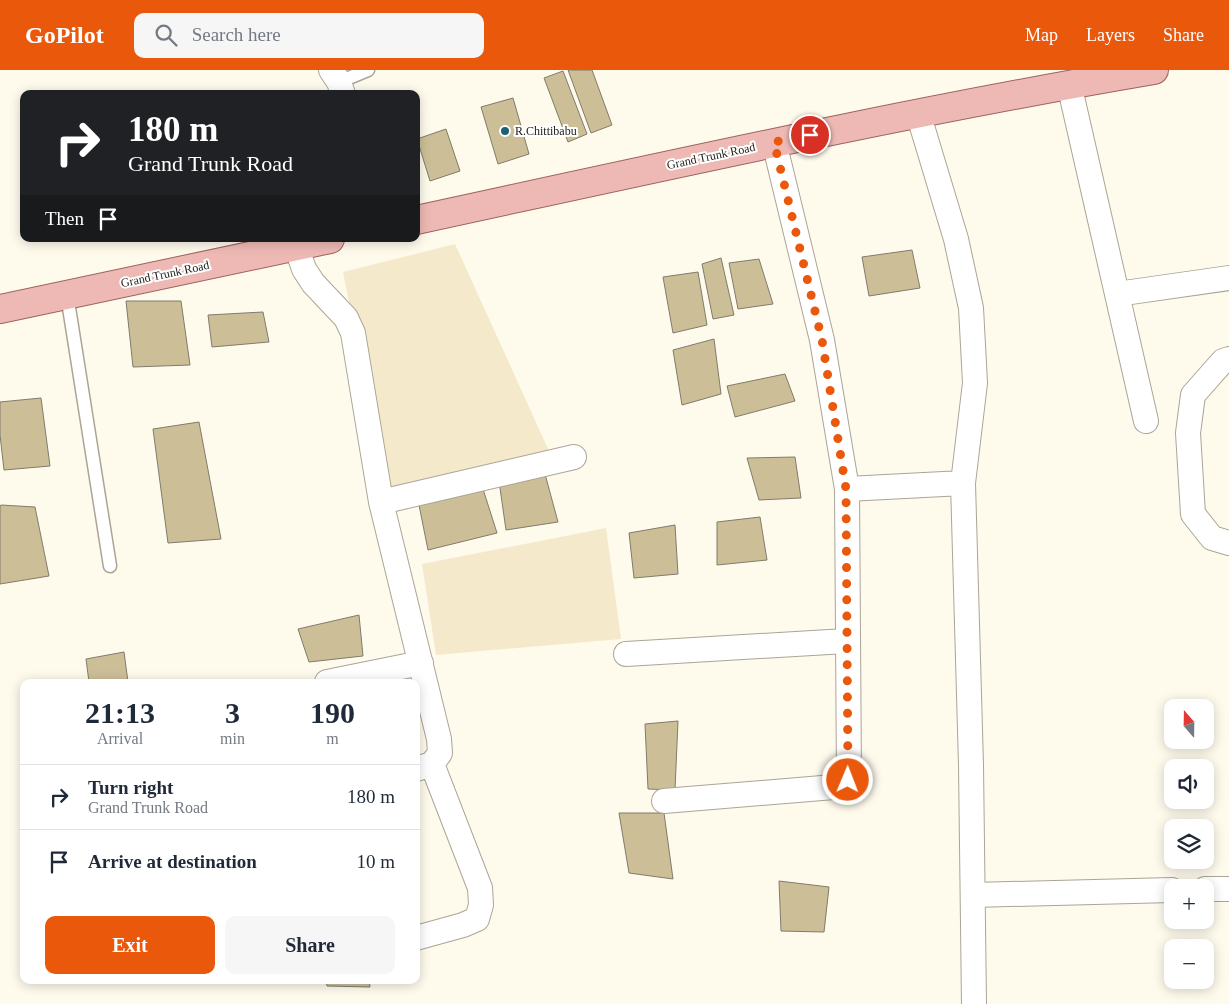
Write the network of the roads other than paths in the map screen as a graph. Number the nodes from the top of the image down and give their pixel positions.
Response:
1 (368, 70) edge
2 (1154, 70) edge
3 (1068, 77) edge
4 (338, 82) edge
5 (918, 113) junction
6 (774, 142) junction
7 (420, 207) edge
8 (420, 219) edge
9 (253, 242) edge
10 (315, 242) edge
11 (296, 246) junction
12 (1229, 278) edge
13 (0, 294) edge
14 (1117, 294) junction
15 (66, 295) junction
16 (0, 309) edge
17 (1229, 359) edge
18 (1146, 421) dead end
19 (574, 456) dead end
20 (962, 483) junction
21 (846, 489) junction
22 (381, 502) junction
23 (1229, 542) edge
24 (110, 566) dead end
25 (846, 641) junction
26 (626, 654) dead end
27 (421, 663) junction
28 (342, 679) edge
29 (424, 767) edge
30 (664, 801) dead end
31 (1214, 889) edge
32 (1229, 889) edge
33 (1164, 890) edge
34 (972, 896) junction
35 (420, 937) edge
36 (974, 1004) edge

1 - 4 lane
2 - 3 main road, Grand Trunk Road
3 - 5 main road, Grand Trunk Road
3 - 7 main road, Grand Trunk Road
3 - 14 street
5 - 6 main road, Grand Trunk Road
5 - 20 street
6 - 8 main road, Grand Trunk Road
6 - 21 street
9 - 13 main road, Grand Trunk Road
10 - 11 main road, Grand Trunk Road
11 - 15 main road, Grand Trunk Road
11 - 22 street
12 - 14 street
14 - 18 street
15 - 16 main road, Grand Trunk Road
15 - 24 lane
17 - 23 street
19 - 22 street
20 - 21 street
20 - 34 street
21 - 25 street
22 - 27 street
25 - 26 street
25 - 30 street
27 - 28 street
27 - 29 street
29 - 35 street
31 - 32 street
33 - 34 street
34 - 36 street

